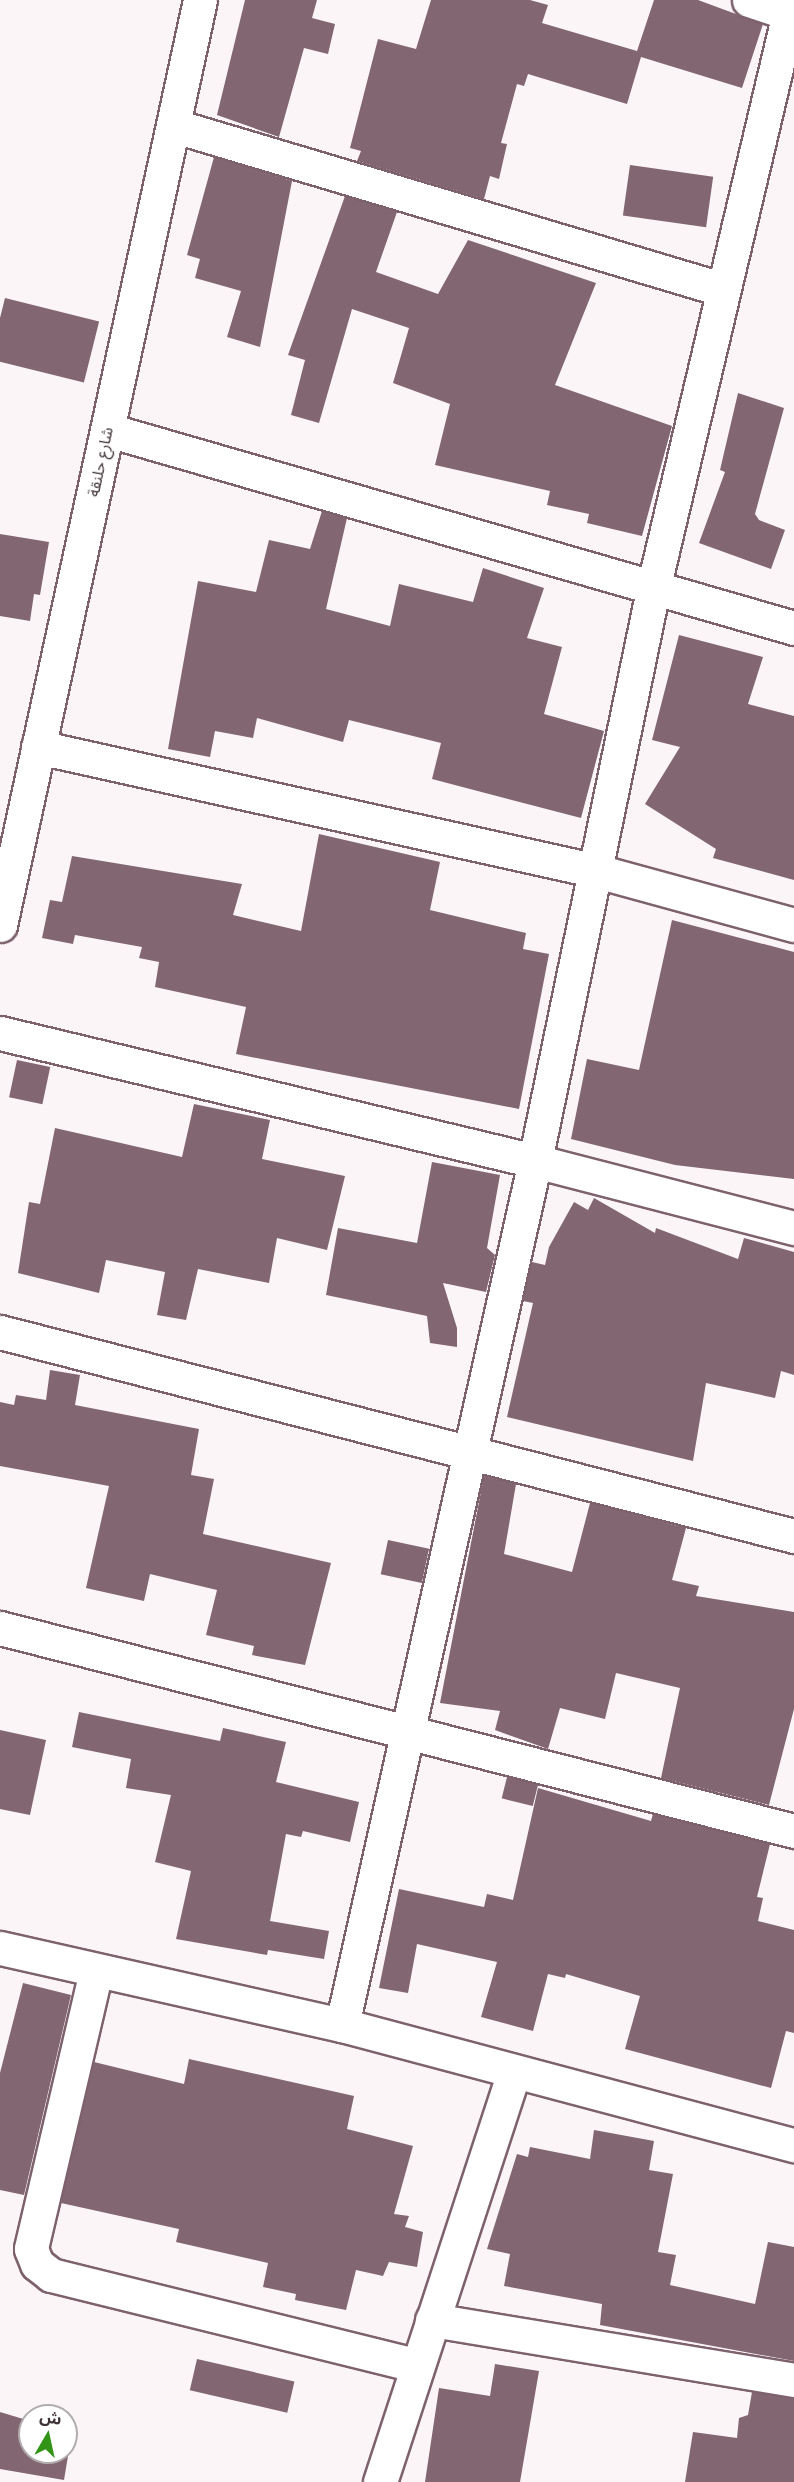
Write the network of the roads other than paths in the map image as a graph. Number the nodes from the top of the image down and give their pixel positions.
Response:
1 (200, 0) edge
2 (749, 0) edge
3 (792, 14) edge
4 (175, 126) junction
5 (721, 289) junction
6 (108, 430) junction
7 (654, 585) junction
8 (794, 628) edge
9 (38, 747) junction
10 (593, 870) junction
11 (0, 925) edge
12 (794, 926) edge
13 (0, 1033) edge
14 (535, 1161) junction
15 (794, 1228) edge
16 (0, 1332) edge
17 (466, 1454) junction
18 (794, 1536) edge
19 (0, 1628) edge
20 (411, 1731) junction
21 (794, 1831) edge
22 (0, 1948) edge
23 (96, 1971) junction
24 (342, 2025) junction
25 (514, 2071) junction
26 (794, 2145) edge
27 (432, 2320) junction
28 (416, 2365) junction
29 (794, 2380) edge
30 (380, 2482) edge

1 - 4 street, شارع حلنقة
2 - 3 street
3 - 5 street
4 - 5 street
4 - 6 street, شارع حلنقة
5 - 7 street
6 - 7 street
6 - 9 street, شارع حلنقة
7 - 8 street
7 - 10 street
9 - 10 street
9 - 11 street, شارع حلنقة
10 - 12 street
10 - 14 street
13 - 14 street
14 - 15 street
14 - 17 street
16 - 17 street
17 - 18 street
17 - 20 street
19 - 20 street
20 - 21 street
20 - 24 street
22 - 23 street
23 - 24 street
23 - 28 street
24 - 25 street
25 - 26 street
25 - 27 street
27 - 28 street
27 - 29 street
28 - 30 street

